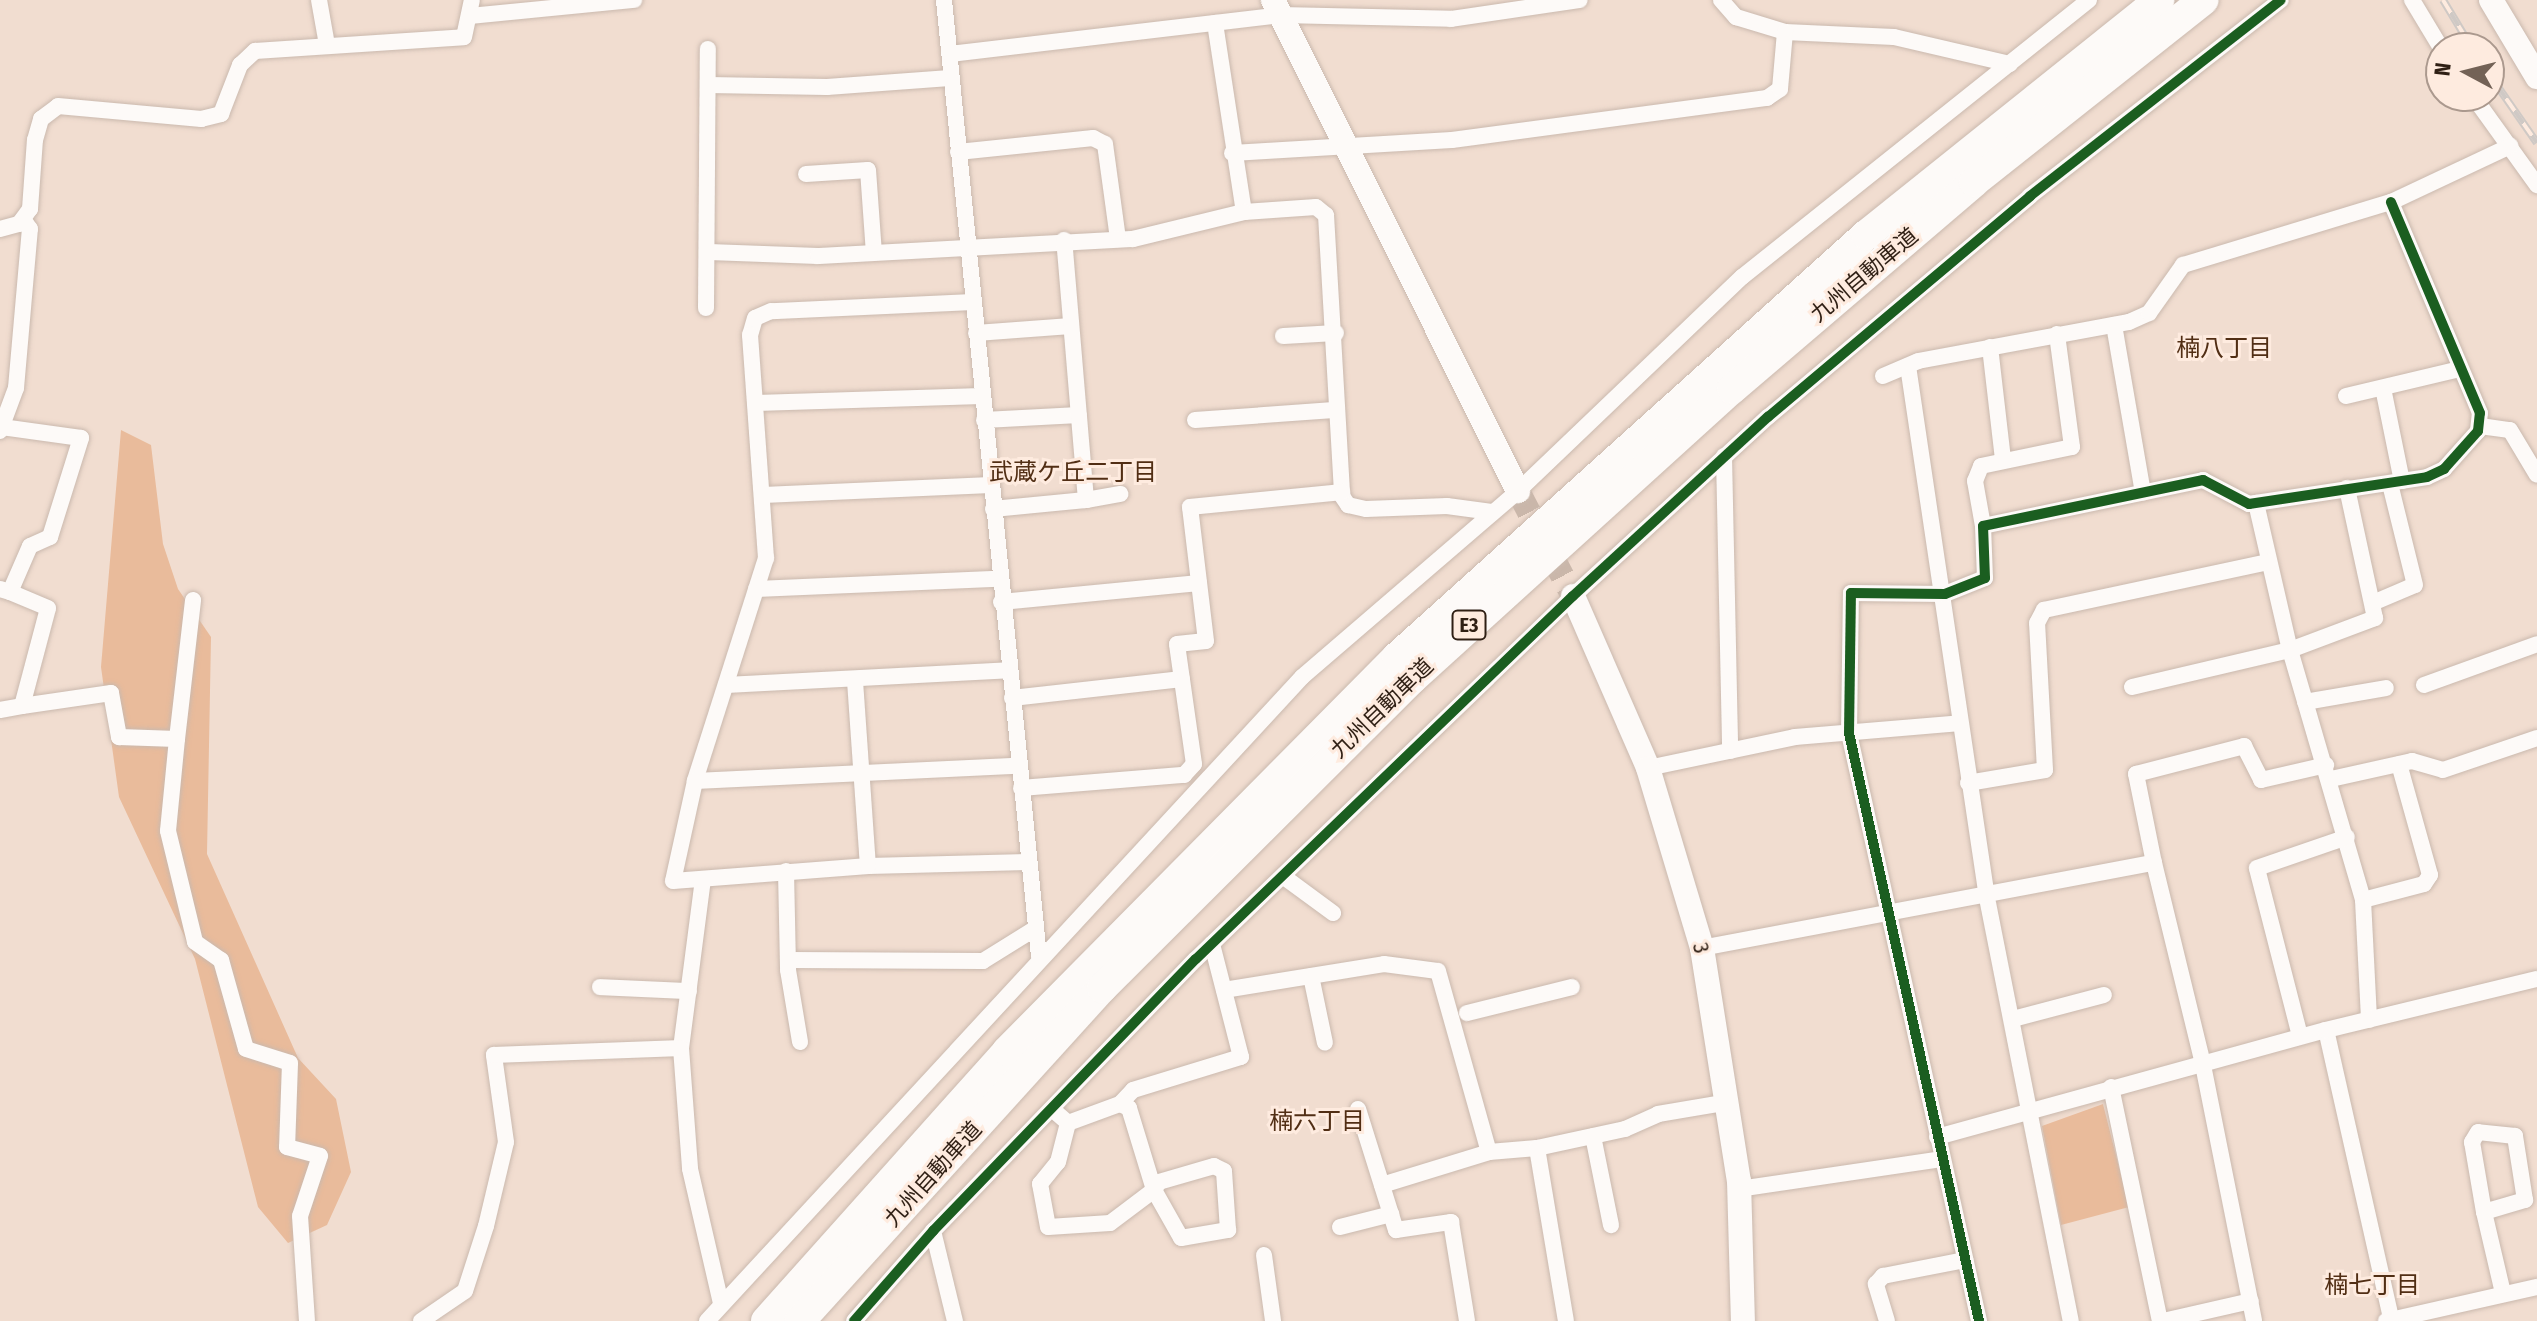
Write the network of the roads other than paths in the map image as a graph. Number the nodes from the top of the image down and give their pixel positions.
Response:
1 (319, 0) edge
2 (634, 0) edge
3 (944, 0) edge
4 (1580, 0) edge
5 (1721, 0) edge
6 (2089, 0) edge
7 (2159, 0) edge
8 (2204, 0) edge
9 (2281, 0) edge
10 (2412, 0) edge
11 (2491, 0) edge
12 (471, 8) edge
13 (1277, 8) edge
14 (1215, 23) junction
15 (1785, 32) junction
16 (2431, 32) edge
17 (327, 45) junction
18 (708, 49) dead end
19 (950, 54) junction
20 (2010, 64) junction
21 (2537, 77) edge
22 (950, 78) junction
23 (708, 85) junction
24 (2485, 112) edge
25 (1346, 145) junction
26 (2510, 146) junction
27 (958, 152) junction
28 (1232, 153) junction
29 (806, 174) dead end
30 (2537, 185) edge
31 (2391, 202) junction
32 (1244, 212) junction
33 (23, 219) junction
34 (0, 229) edge
35 (1118, 239) junction
36 (1064, 240) junction
37 (968, 248) junction
38 (709, 252) junction
39 (874, 253) junction
40 (973, 302) junction
41 (706, 308) dead end
42 (2114, 325) junction
43 (1071, 326) junction
44 (976, 333) junction
45 (1336, 333) junction
46 (2057, 334) junction
47 (1283, 336) dead end
48 (1990, 347) junction
49 (1908, 366) junction
50 (2460, 369) junction
51 (1883, 376) dead end
52 (2383, 388) junction
53 (982, 396) junction
54 (2346, 396) dead end
55 (756, 403) junction
56 (1334, 410) junction
57 (1079, 415) junction
58 (984, 420) junction
59 (1195, 420) dead end
60 (2480, 426) junction
61 (1, 429) edge
62 (1724, 456) junction
63 (2003, 459) junction
64 (2537, 475) edge
65 (2396, 482) junction
66 (991, 485) junction
67 (2347, 488) junction
68 (1518, 491) junction
69 (1342, 492) junction
70 (2143, 493) junction
71 (1120, 494) dead end
72 (763, 495) junction
73 (1086, 500) junction
74 (2256, 503) junction
75 (993, 509) junction
76 (1492, 512) junction
77 (1983, 526) junction
78 (2268, 562) junction
79 (998, 579) junction
80 (1199, 583) junction
81 (756, 589) junction
82 (5, 590) edge
83 (1945, 594) junction
84 (1573, 596) junction
85 (193, 600) dead end
86 (1001, 602) junction
87 (2375, 602) junction
88 (2537, 644) edge
89 (2290, 650) junction
90 (1009, 670) junction
91 (1182, 679) junction
92 (855, 681) junction
93 (726, 685) junction
94 (2424, 685) dead end
95 (2132, 687) dead end
96 (2386, 688) dead end
97 (1012, 698) junction
98 (2305, 702) junction
99 (22, 706) junction
100 (0, 710) edge
101 (1960, 723) junction
102 (1849, 733) junction
103 (2537, 738) edge
104 (177, 739) junction
105 (1730, 751) junction
106 (2399, 764) junction
107 (1017, 766) junction
108 (1648, 768) junction
109 (2329, 772) junction
110 (863, 773) junction
111 (695, 781) junction
112 (1968, 783) junction
113 (1021, 788) junction
114 (2347, 837) junction
115 (1028, 862) junction
116 (2154, 863) junction
117 (868, 866) junction
118 (786, 871) junction
119 (1284, 877) junction
120 (703, 879) junction
121 (1987, 898) junction
122 (2363, 900) junction
123 (1888, 908) junction
124 (1333, 913) dead end
125 (1036, 928) junction
126 (1212, 944) junction
127 (1702, 948) junction
128 (1039, 956) junction
129 (788, 960) junction
130 (1311, 976) junction
131 (2537, 979) edge
132 (600, 987) dead end
133 (1572, 987) dead end
134 (1224, 990) junction
135 (689, 991) junction
136 (2104, 995) dead end
137 (1467, 1013) dead end
138 (2013, 1019) junction
139 (2369, 1020) junction
140 (2326, 1030) junction
141 (2300, 1036) junction
142 (800, 1042) dead end
143 (1325, 1043) dead end
144 (681, 1048) junction
145 (2202, 1060) junction
146 (2111, 1087) junction
147 (1729, 1102) junction
148 (1120, 1104) junction
149 (1052, 1109) junction
150 (1358, 1109) dead end
151 (2032, 1109) junction
152 (1068, 1123) junction
153 (1593, 1136) junction
154 (1937, 1137) junction
155 (1537, 1148) junction
156 (1489, 1152) junction
157 (1942, 1159) junction
158 (1382, 1185) junction
159 (1739, 1189) junction
160 (1154, 1190) junction
161 (2484, 1212) junction
162 (1391, 1214) junction
163 (1611, 1225) dead end
164 (1340, 1227) dead end
165 (933, 1231) junction
166 (1264, 1255) dead end
167 (1965, 1260) junction
168 (2537, 1287) edge
169 (2503, 1293) junction
170 (2251, 1301) junction
171 (721, 1303) junction
172 (2455, 1312) edge
173 (2388, 1320) edge
174 (307, 1321) edge
175 (421, 1321) edge
176 (707, 1321) edge
177 (766, 1321) edge
178 (800, 1321) edge
179 (854, 1321) edge
180 (955, 1321) edge
181 (1273, 1321) edge
182 (1467, 1321) edge
183 (1566, 1321) edge
184 (1743, 1321) edge
185 (1887, 1321) edge
186 (1979, 1321) edge
187 (2071, 1321) edge
188 (2161, 1321) edge
189 (2254, 1321) edge

1 - 17 street
2 - 12 street
3 - 19 street
4 - 13 street
5 - 15 street
6 - 20 street
7 - 177 highway, 九州自動車道 / E3
8 - 178 highway, 九州自動車道 / E3
9 - 62 street
10 - 16 street
11 - 21 street
12 - 17 street
13 - 14 street
13 - 25 street
14 - 19 street
14 - 28 street
15 - 20 street
15 - 25 street
17 - 33 street
18 - 23 street
19 - 22 street
20 - 68 street
22 - 23 street
22 - 27 street
23 - 38 street
24 - 26 street
25 - 28 street
25 - 68 street
26 - 30 street
26 - 31 street
27 - 35 street
27 - 37 street
28 - 32 street
29 - 39 street
31 - 42 street
31 - 50 street
32 - 35 street
32 - 45 street
33 - 34 street
33 - 61 street
35 - 36 street
36 - 37 street
36 - 43 street
37 - 39 street
37 - 40 street
38 - 39 street
38 - 41 street
40 - 44 street
40 - 55 street
42 - 46 street
42 - 70 street
43 - 44 street
43 - 57 street
44 - 53 street
45 - 47 street
45 - 56 street
46 - 48 street
46 - 63 street
48 - 49 street
48 - 63 street
49 - 51 street
49 - 83 street
50 - 52 street
50 - 60 street
52 - 54 street
52 - 65 street
53 - 55 street
53 - 58 street
55 - 72 street
56 - 59 street
56 - 69 street
57 - 58 street
57 - 73 street
58 - 66 street
60 - 64 street
60 - 65 street
61 - 82 street
62 - 84 street
62 - 105 street
63 - 77 street
65 - 67 street
65 - 87 street
66 - 72 street
66 - 75 street
67 - 74 street
67 - 87 street
68 - 76 street
69 - 76 street
69 - 80 street
70 - 74 street
70 - 77 street
71 - 73 street
72 - 81 street
73 - 75 street
74 - 78 street
75 - 79 street
76 - 128 street
77 - 83 street
78 - 89 street
78 - 112 street
79 - 81 street
79 - 86 street
80 - 86 street
80 - 91 street
81 - 93 street
82 - 99 street
83 - 101 street
83 - 102 street
84 - 108 street, 3
84 - 119 street
85 - 104 street
86 - 90 street
87 - 89 street
88 - 94 street
89 - 95 street
89 - 98 street
90 - 92 street
90 - 97 street
91 - 97 street
91 - 113 street
92 - 93 street
92 - 110 street
93 - 111 street
96 - 98 street
97 - 107 street
98 - 109 street
99 - 100 street
99 - 104 street
101 - 102 street
101 - 112 street
102 - 105 street
102 - 123 street
103 - 106 street
104 - 174 street
105 - 108 street
106 - 109 street
106 - 122 street
107 - 110 street
107 - 113 street
108 - 127 street, 3
109 - 114 street
109 - 116 street
110 - 111 street
110 - 117 street
111 - 120 street
112 - 121 street
113 - 115 street
114 - 122 street
114 - 141 street
115 - 117 street
115 - 125 street
116 - 121 street
116 - 145 street
117 - 118 street
118 - 120 street
118 - 129 street
119 - 124 street
119 - 126 street
120 - 135 street
121 - 123 street
121 - 138 street
122 - 139 street
123 - 127 street
123 - 154 street
125 - 128 street
125 - 129 street
126 - 134 street
126 - 149 street
127 - 147 street, 3
128 - 171 street
129 - 142 street
130 - 134 street
130 - 143 street
130 - 156 street
131 - 139 street
132 - 135 street
133 - 137 street
134 - 148 street
135 - 144 street
136 - 138 street
138 - 151 street
139 - 140 street
140 - 141 street
140 - 173 street
141 - 145 street
144 - 171 street
144 - 175 street
145 - 146 street
145 - 170 street
146 - 151 street
146 - 188 street
147 - 153 street
147 - 159 street, 3
148 - 152 street
148 - 160 street
149 - 152 street
149 - 165 street
150 - 158 street
151 - 154 street
151 - 187 street
152 - 160 street
153 - 155 street
153 - 163 street
154 - 157 street
155 - 156 street
155 - 183 street
156 - 158 street
157 - 159 street
157 - 167 street
158 - 162 street
159 - 184 street, 3
160 - 160 street
161 - 161 street
161 - 169 street
162 - 164 street
162 - 182 street
165 - 179 street
165 - 180 street
166 - 181 street
167 - 185 street
167 - 186 street
168 - 169 street
169 - 172 street
170 - 188 street
170 - 189 street
171 - 176 street
172 - 173 street

